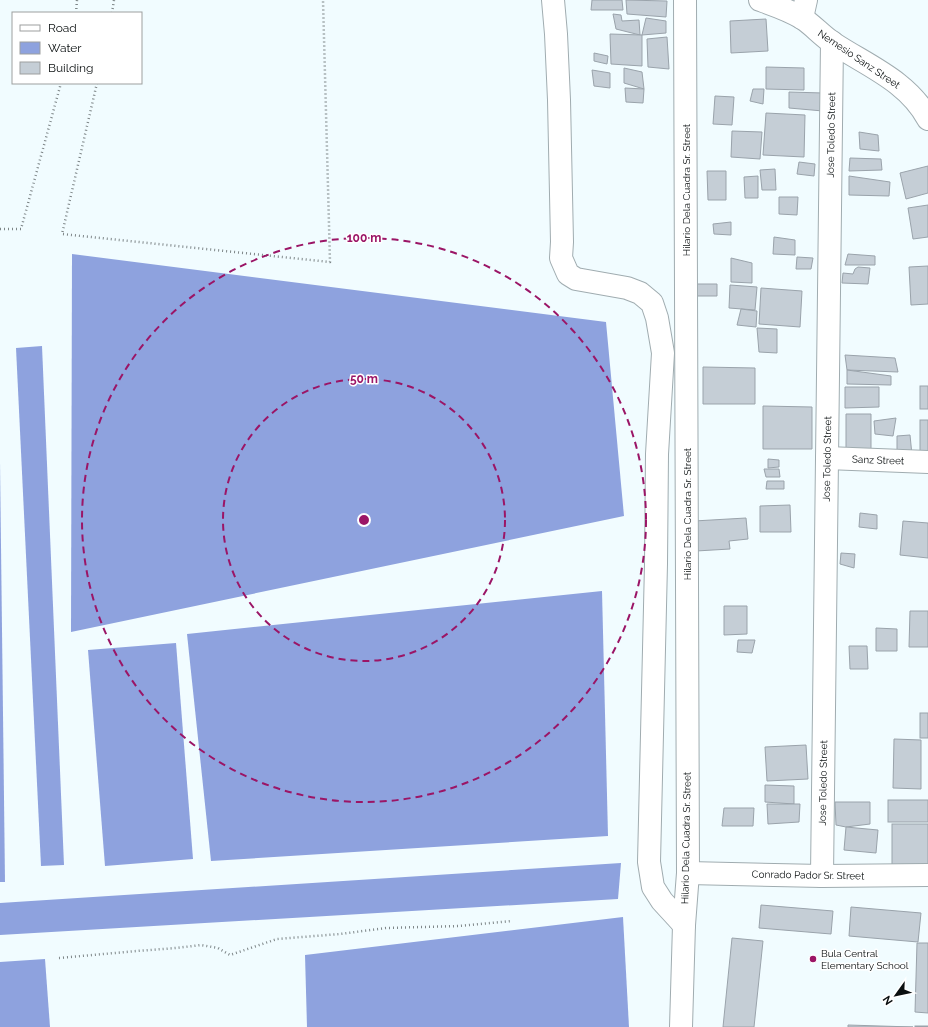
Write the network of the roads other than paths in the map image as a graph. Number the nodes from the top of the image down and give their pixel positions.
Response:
1 (553, 0) edge
2 (685, 0) edge
3 (760, 0) edge
4 (804, 9) edge
5 (832, 42) junction
6 (928, 118) edge
7 (827, 458) junction
8 (928, 462) edge
9 (688, 873) junction
10 (928, 875) edge
11 (822, 876) junction
12 (684, 925) junction
13 (681, 1027) edge

1 - 12 street
2 - 9 street, Hilario Dela Cuadra Sr. Street
3 - 4 street, Nemesio Sanz Street
4 - 5 street, Nemesio Sanz Street
5 - 6 street, Nemesio Sanz Street
5 - 7 street, Jose Toledo Street
7 - 8 street, Sanz Street
7 - 11 street, Jose Toledo Street
9 - 11 street, Conrado Pador Sr. Street
9 - 12 street, Hilario Dela Cuadra Sr. Street
10 - 11 street, Conrado Pador Sr. Street
12 - 13 street, Hilario Dela Cuadra Sr. Street

